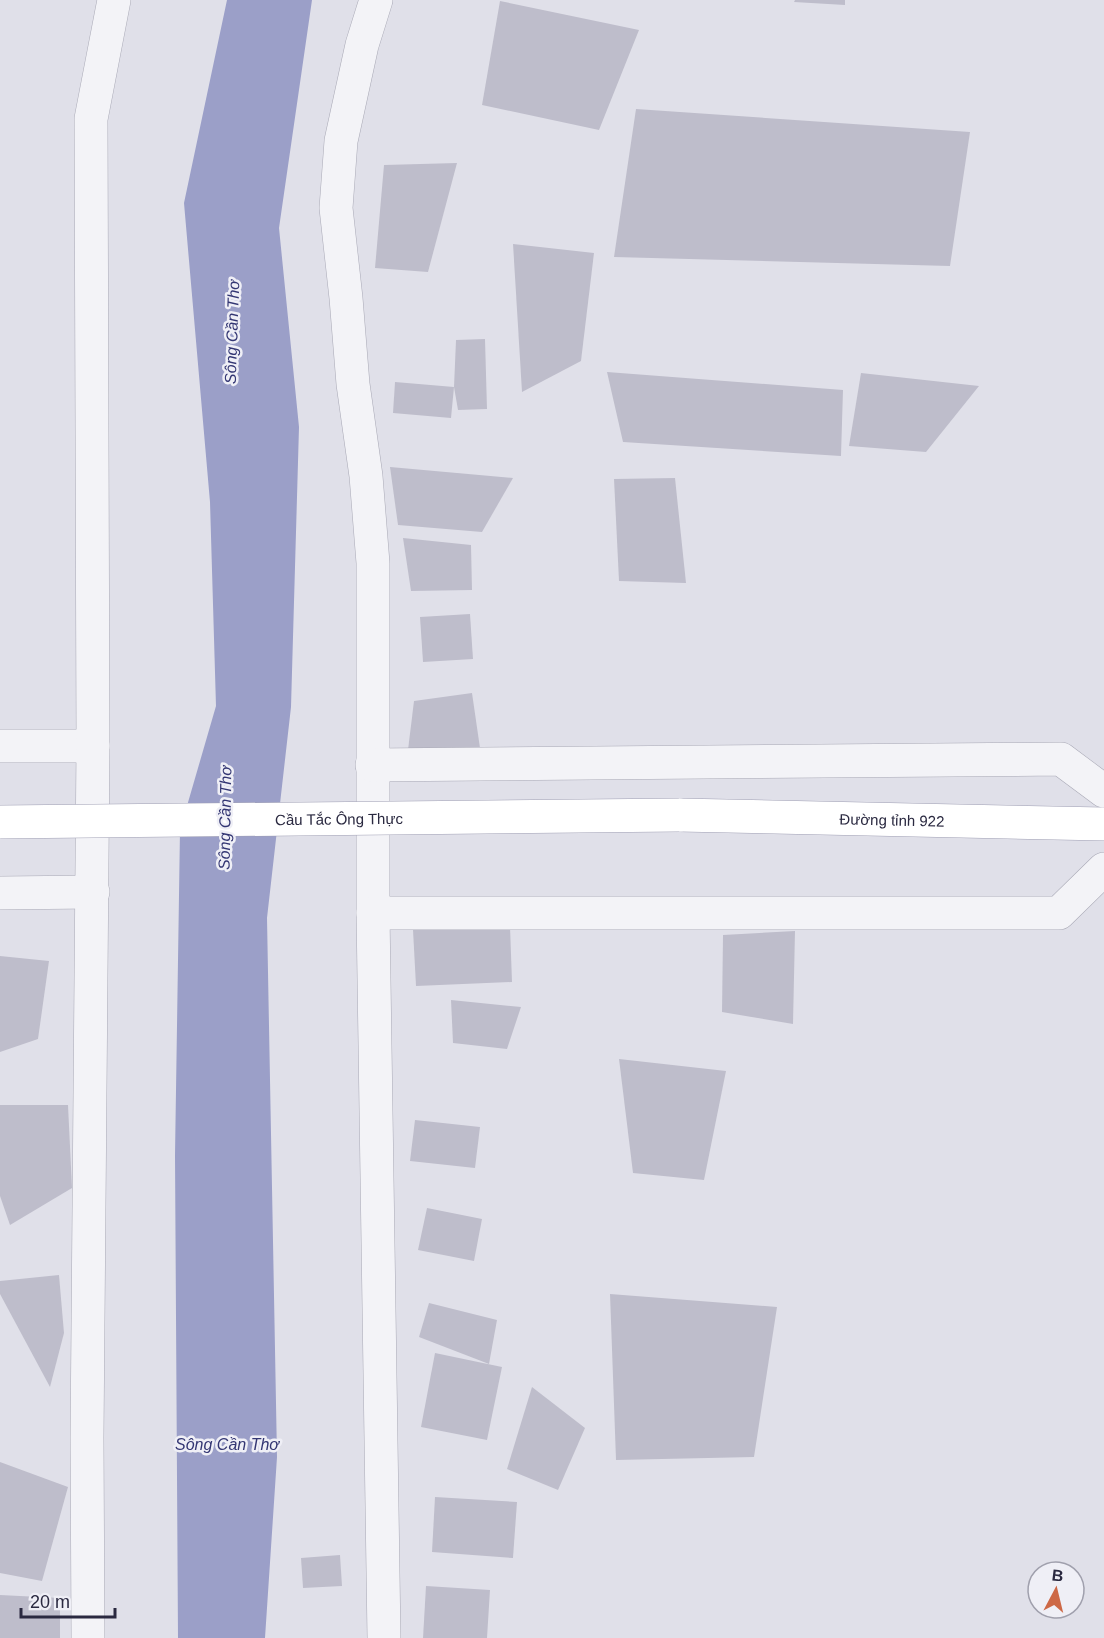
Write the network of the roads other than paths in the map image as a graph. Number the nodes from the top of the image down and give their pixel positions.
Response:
1 (114, 0) edge
2 (376, 0) edge
3 (0, 746) edge
4 (93, 746) junction
5 (372, 765) junction
6 (1104, 791) edge
7 (679, 815) joint
8 (0, 822) edge
9 (1104, 824) edge
10 (1104, 869) edge
11 (0, 892) edge
12 (93, 892) junction
13 (373, 913) junction
14 (88, 1638) edge
15 (384, 1638) edge

1 - 4 street
2 - 5 street
3 - 4 street
4 - 12 street
5 - 6 street
5 - 13 street
7 - 8 main road, Cầu Tắc Ông Thực, bridge
7 - 9 main road, Đường tỉnh 922
10 - 13 street
11 - 12 street
12 - 14 street
13 - 15 street

